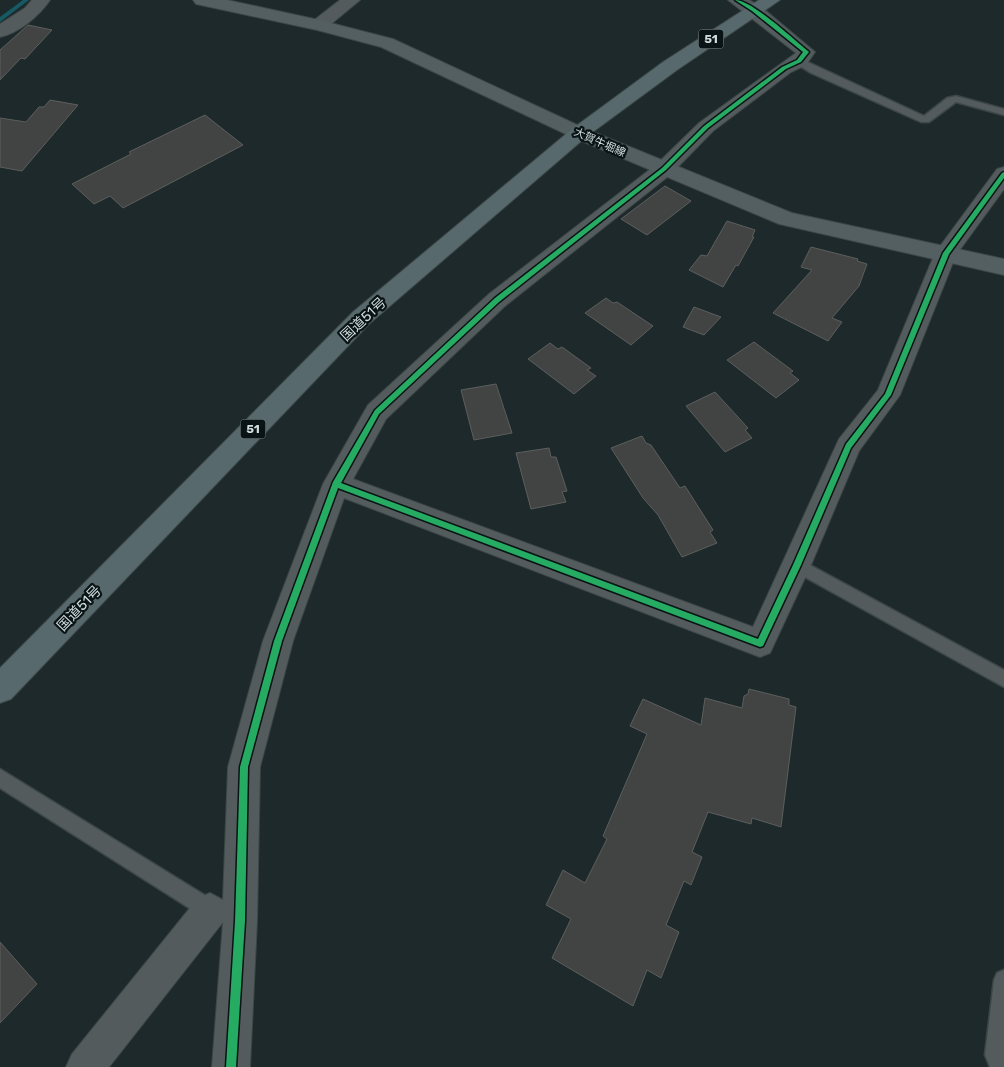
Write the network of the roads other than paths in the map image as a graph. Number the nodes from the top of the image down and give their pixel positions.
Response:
1 (41, 0) edge
2 (202, 0) edge
3 (351, 0) edge
4 (737, 0) edge
5 (771, 0) edge
6 (754, 10) junction
7 (319, 25) junction
8 (0, 32) edge
9 (799, 61) junction
10 (1004, 112) edge
11 (579, 133) junction
12 (664, 170) junction
13 (1004, 174) edge
14 (995, 203) edge
15 (946, 253) junction
16 (1004, 267) edge
17 (336, 484) junction
18 (798, 565) junction
19 (1004, 679) edge
20 (0, 689) edge
21 (0, 778) edge
22 (225, 916) junction
23 (1004, 980) edge
24 (85, 1067) edge
25 (231, 1067) edge
26 (1000, 1067) edge

1 - 8 street
2 - 7 main road, 大賀牛堀線
3 - 7 street
4 - 6 street
5 - 6 highway, 国道51号 / 51
6 - 9 street
6 - 11 highway, 国道51号 / 51
7 - 11 main road, 大賀牛堀線
9 - 10 lane
9 - 12 street
11 - 12 main road, 大賀牛堀線
11 - 20 highway, 国道51号 / 51
12 - 15 main road, 大賀牛堀線
12 - 17 street
13 - 14 street
14 - 15 street
15 - 16 main road, 大賀牛堀線
15 - 18 street
17 - 18 street
17 - 22 street
18 - 19 lane
21 - 22 lane
22 - 24 street
22 - 25 street
23 - 26 lane

